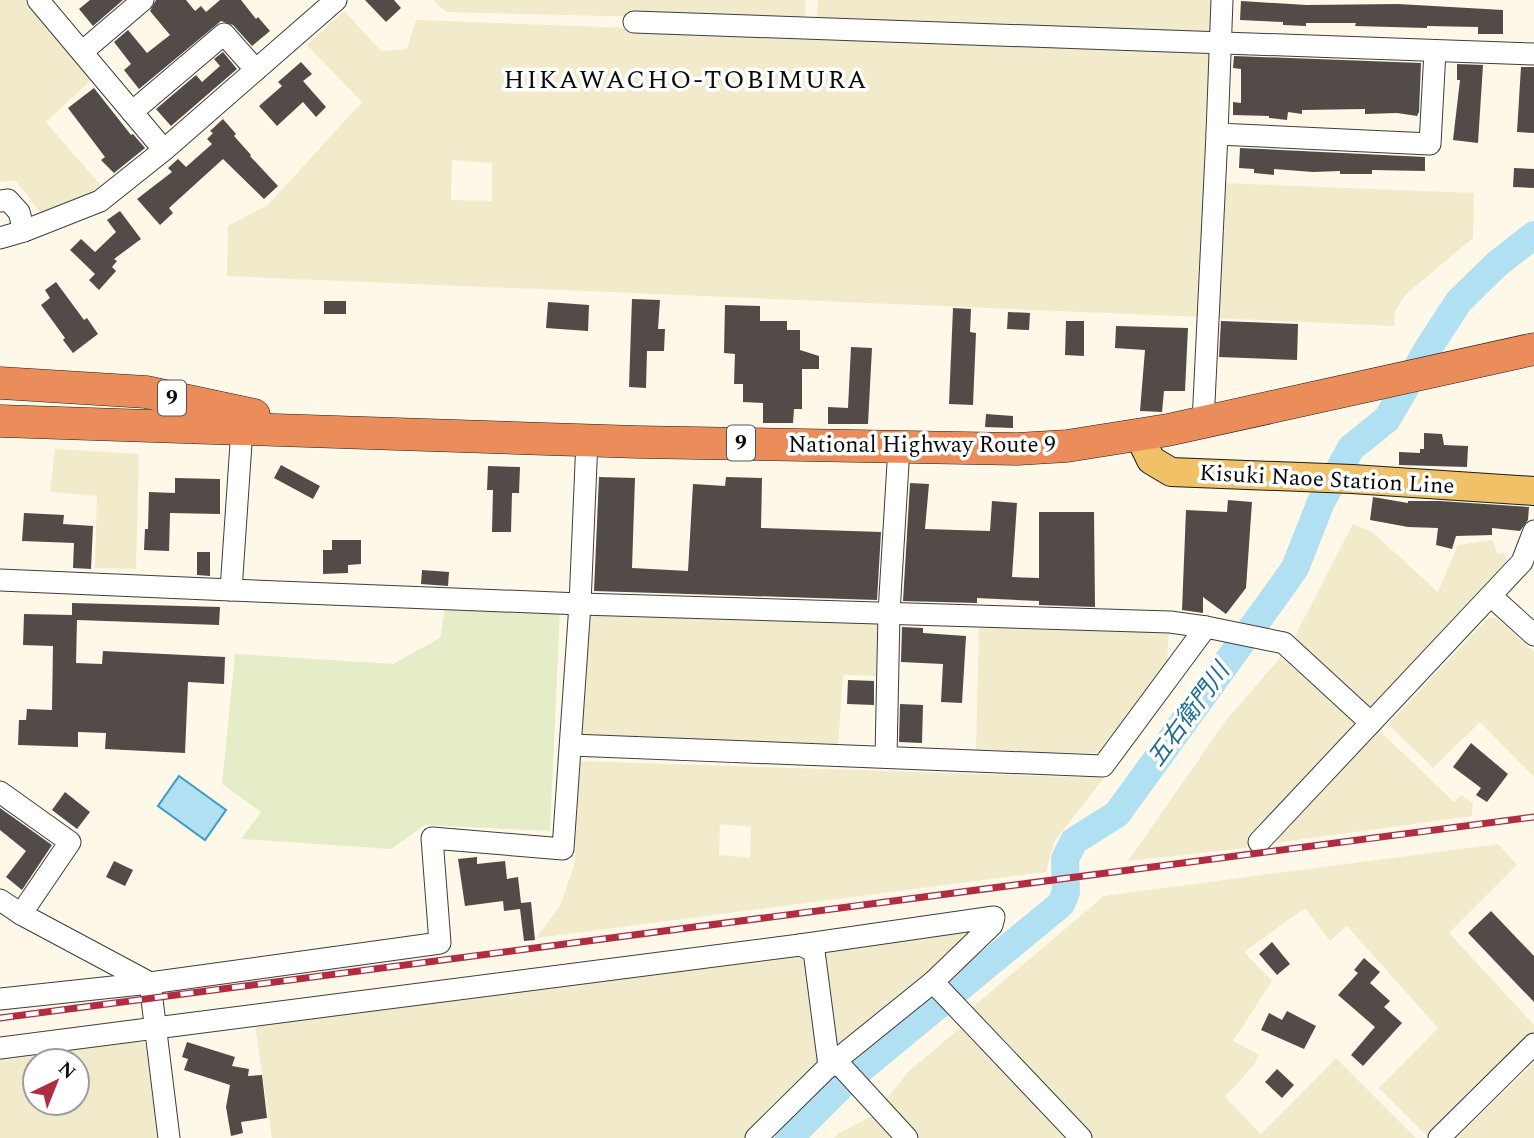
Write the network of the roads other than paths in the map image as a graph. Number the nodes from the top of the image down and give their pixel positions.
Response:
1 (38, 0) edge
2 (143, 0) edge
3 (336, 0) edge
4 (1222, 0) edge
5 (634, 22) dead end
6 (1220, 43) junction
7 (1435, 51) junction
8 (82, 52) junction
9 (1534, 54) edge
10 (256, 70) junction
11 (132, 113) junction
12 (1217, 134) junction
13 (164, 150) junction
14 (0, 201) edge
15 (24, 231) junction
16 (0, 238) edge
17 (1534, 349) edge
18 (0, 383) edge
19 (0, 421) edge
20 (1203, 423) junction
21 (242, 429) junction
22 (341, 433) junction
23 (1139, 435) junction
24 (586, 440) junction
25 (899, 447) junction
26 (1534, 491) edge
27 (1534, 531) edge
28 (0, 580) edge
29 (231, 590) junction
30 (1491, 596) junction
31 (580, 604) junction
32 (889, 613) junction
33 (1206, 627) junction
34 (1534, 635) edge
35 (1371, 723) junction
36 (571, 745) junction
37 (886, 758) junction
38 (0, 792) edge
39 (1259, 842) dead end
40 (0, 900) edge
41 (21, 914) junction
42 (800, 945) junction
43 (933, 982) junction
44 (150, 984) junction
45 (0, 999) edge
46 (154, 1029) junction
47 (1534, 1044) edge
48 (0, 1048) edge
49 (830, 1066) junction
50 (169, 1138) edge
51 (756, 1138) edge
52 (907, 1138) edge
53 (1081, 1138) edge
54 (1439, 1138) edge

1 - 8 street
2 - 8 street
3 - 10 street
4 - 6 street
5 - 6 street
6 - 7 street
6 - 12 street
7 - 9 street
7 - 12 street
8 - 11 street
10 - 11 street
10 - 13 street
11 - 13 street
12 - 20 street
13 - 15 street
14 - 15 street
15 - 16 street
17 - 20 highway, National Highway Route 9 / 9
18 - 22 highway, National Highway Route 9 / 9
19 - 21 highway, National Highway Route 9 / 9
20 - 23 highway, National Highway Route 9 / 9
21 - 22 highway, National Highway Route 9 / 9
21 - 29 street
22 - 24 highway, National Highway Route 9 / 9
23 - 25 highway, National Highway Route 9 / 9
23 - 26 main road, Kisuki Naoe Station Line
24 - 25 highway, National Highway Route 9 / 9
24 - 31 street
25 - 32 street
27 - 30 street
28 - 29 street
29 - 31 street
30 - 34 street
30 - 35 street
31 - 32 street
31 - 36 street
32 - 33 street
32 - 37 street
33 - 35 street
33 - 37 street
35 - 39 street
36 - 37 street
36 - 44 street
38 - 41 street
40 - 41 street
41 - 44 street
42 - 43 street
42 - 46 street
42 - 49 street
43 - 49 street
43 - 53 street
44 - 45 street
44 - 46 street
46 - 48 street
46 - 50 street
47 - 54 street
49 - 51 street
49 - 52 street

